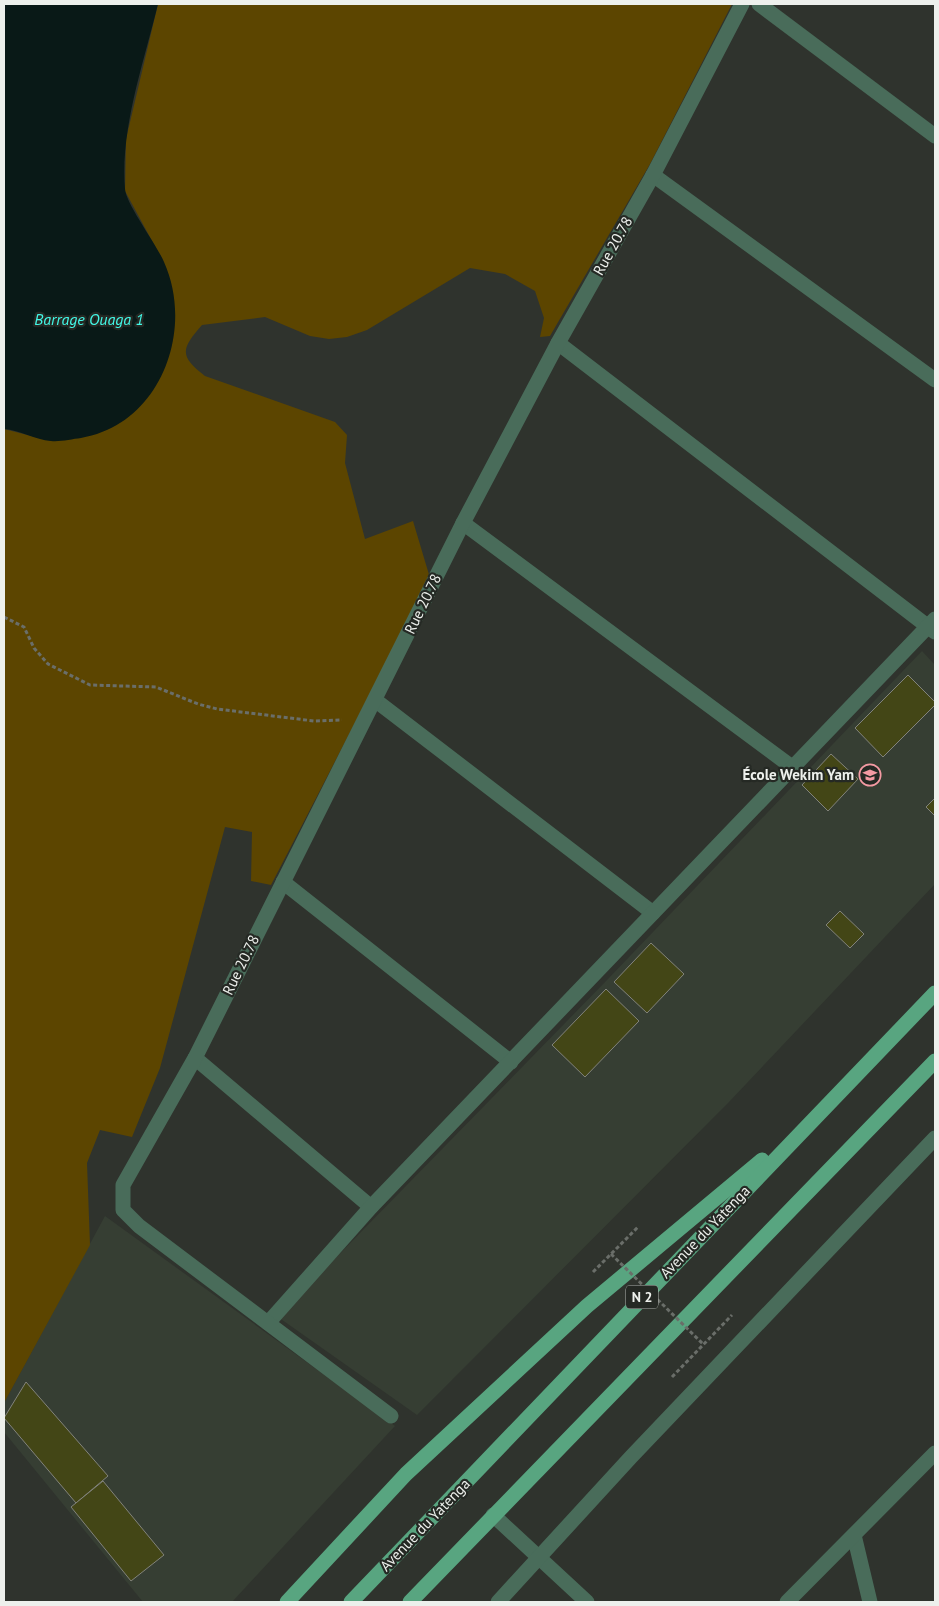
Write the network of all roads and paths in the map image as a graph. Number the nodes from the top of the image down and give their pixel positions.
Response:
1 (742, 4) edge
2 (759, 4) edge
3 (935, 136) edge
4 (653, 175) junction
5 (558, 344) junction
6 (935, 380) edge
7 (463, 523) junction
8 (4, 616) edge
9 (933, 625) edge
10 (376, 700) junction
11 (364, 722) junction
12 (792, 767) junction
13 (283, 882) junction
14 (653, 913) junction
15 (935, 993) edge
16 (195, 1058) junction
17 (935, 1061) edge
18 (511, 1062) junction
19 (817, 1115) junction
20 (935, 1138) edge
21 (371, 1207) junction
22 (639, 1226) dead end
23 (611, 1254) junction
24 (592, 1273) dead end
25 (732, 1315) dead end
26 (268, 1323) junction
27 (703, 1344) junction
28 (672, 1377) dead end
29 (391, 1416) dead end
30 (935, 1453) edge
31 (493, 1515) junction
32 (854, 1535) junction
33 (539, 1557) junction
34 (287, 1602) edge
35 (350, 1602) edge
36 (410, 1602) edge
37 (498, 1602) edge
38 (587, 1602) edge
39 (787, 1602) edge
40 (870, 1602) edge

1 - 4 street, Rue 20.78
2 - 3 street
4 - 5 street, Rue 20.78
4 - 6 street
5 - 7 street, Rue 20.78
5 - 9 street
7 - 10 street, Rue 20.78
7 - 12 street
8 - 11 path
9 - 12 street
10 - 11 street, Rue 20.78
10 - 14 street
11 - 13 street, Rue 20.78
12 - 14 street
13 - 16 street, Rue 20.78
13 - 18 street
14 - 18 street
15 - 19 main road, Avenue du Yatenga / N 2
16 - 21 street
16 - 26 street, Rue 20.78
17 - 31 main road
18 - 21 street
19 - 34 main road
19 - 35 main road, Avenue du Yatenga / N 2
20 - 33 street
21 - 26 street
22 - 23 path
23 - 24 path
23 - 27 path, bridge
25 - 27 path
26 - 29 street
27 - 28 path
30 - 32 street
31 - 33 street
31 - 36 main road
32 - 39 street
32 - 40 street
33 - 37 street
33 - 38 street

